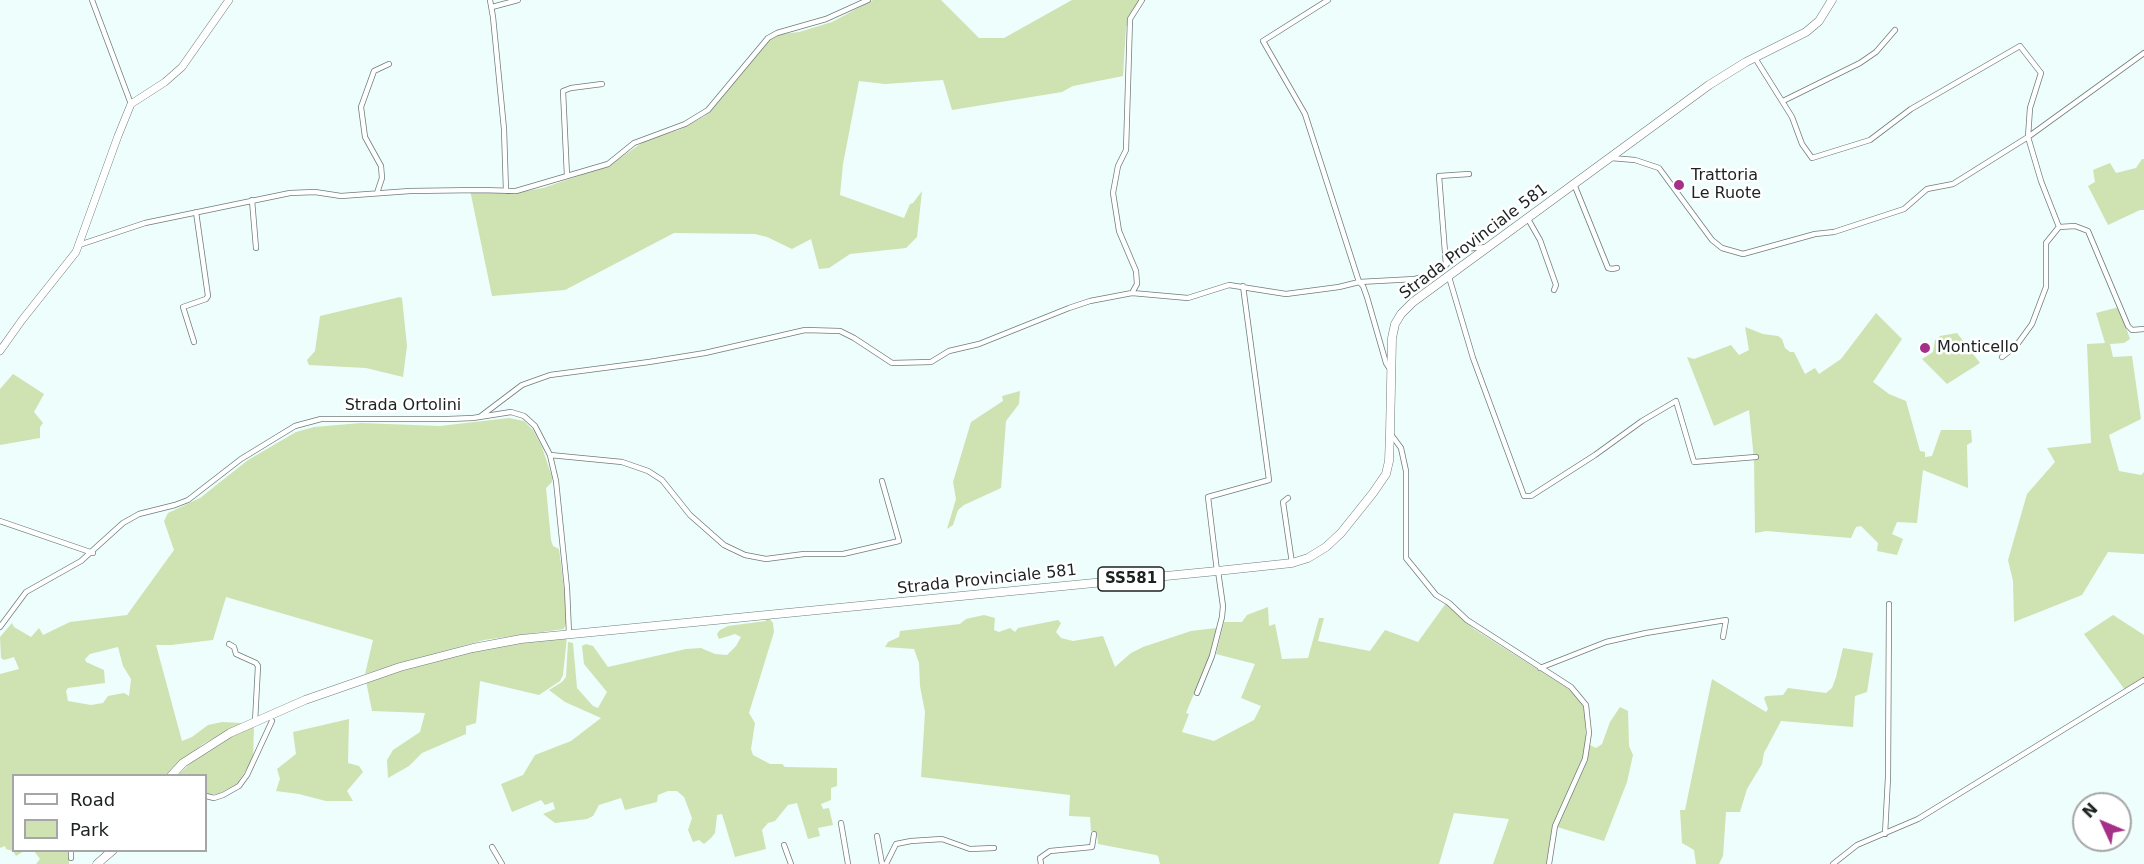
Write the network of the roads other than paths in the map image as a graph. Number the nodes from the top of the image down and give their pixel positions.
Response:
1 (92, 0) edge
2 (229, 0) edge
3 (490, 0) edge
4 (518, 0) edge
5 (868, 0) edge
6 (1142, 0) edge
7 (1328, 0) edge
8 (1832, 0) edge
9 (492, 7) junction
10 (1895, 30) dead end
11 (2144, 53) edge
12 (1755, 58) junction
13 (389, 64) dead end
14 (602, 84) dead end
15 (1783, 101) junction
16 (131, 104) junction
17 (2028, 137) junction
18 (1611, 158) junction
19 (1468, 174) dead end
20 (567, 176) junction
21 (1574, 184) junction
22 (506, 191) junction
23 (377, 194) junction
24 (252, 200) junction
25 (196, 212) junction
26 (1528, 219) junction
27 (2059, 227) junction
28 (80, 245) junction
29 (1488, 247) junction
30 (256, 248) dead end
31 (1446, 265) junction
32 (1617, 268) dead end
33 (1449, 277) junction
34 (1359, 282) junction
35 (1244, 286) junction
36 (1554, 290) dead end
37 (1132, 293) junction
38 (2144, 329) edge
39 (194, 342) dead end
40 (0, 351) edge
41 (2002, 357) dead end
42 (1390, 369) junction
43 (481, 416) junction
44 (1390, 433) junction
45 (550, 455) junction
46 (1756, 457) dead end
47 (882, 481) dead end
48 (1288, 498) dead end
49 (0, 521) edge
50 (93, 553) junction
51 (1292, 563) junction
52 (1217, 571) junction
53 (1889, 604) dead end
54 (0, 627) edge
55 (569, 634) junction
56 (1723, 637) dead end
57 (229, 644) dead end
58 (1540, 668) junction
59 (2144, 680) edge
60 (1197, 693) dead end
61 (272, 721) dead end
62 (255, 722) junction
63 (173, 774) edge
64 (207, 796) edge
65 (841, 823) dead end
66 (1094, 834) dead end
67 (1885, 834) junction
68 (877, 837) dead end
69 (784, 845) dead end
70 (492, 847) dead end
71 (994, 848) dead end
72 (71, 852) edge
73 (111, 852) edge
74 (71, 858) dead end
75 (98, 864) edge
76 (502, 864) edge
77 (791, 864) edge
78 (848, 864) edge
79 (884, 864) edge
80 (1041, 864) edge
81 (1549, 864) edge
82 (1833, 864) edge

1 - 16 street
2 - 16 main road
3 - 9 street
4 - 9 street
5 - 20 street
6 - 37 street
7 - 34 street
8 - 12 main road, Strada Provinciale 581 / SS581
9 - 22 street
10 - 15 street
11 - 17 street
12 - 15 street
12 - 18 main road, Strada Provinciale 581 / SS581
13 - 23 street
14 - 20 street
15 - 17 street
16 - 28 main road
17 - 18 street
17 - 27 street
18 - 21 main road, Strada Provinciale 581 / SS581
19 - 31 street
20 - 22 street
21 - 26 main road, Strada Provinciale 581 / SS581
21 - 32 street
22 - 23 street
23 - 24 street
24 - 25 street
24 - 30 street
25 - 28 street
25 - 39 street
26 - 29 main road, Strada Provinciale 581 / SS581
26 - 36 street
27 - 38 street
27 - 41 street
28 - 40 main road
29 - 31 street
29 - 33 main road, Strada Provinciale 581 / SS581
31 - 34 street
33 - 42 main road, Strada Provinciale 581 / SS581
33 - 46 street
34 - 35 street
34 - 42 street
35 - 37 street
35 - 52 street
37 - 43 street
42 - 44 main road, Strada Provinciale 581 / SS581
43 - 45 street, Strada Ortolini
43 - 50 street, Strada Ortolini
44 - 51 main road, Strada Provinciale 581 / SS581
44 - 58 street
45 - 47 street
45 - 55 street, Strada Ortolini
48 - 51 street
49 - 50 street
50 - 54 street, Strada Ortolini
51 - 52 main road, Strada Provinciale 581 / SS581
52 - 55 main road, Strada Provinciale 581 / SS581
52 - 60 street
53 - 67 street
55 - 62 main road, Strada Provinciale 581 / SS581
56 - 58 street
57 - 62 street
58 - 81 street
59 - 67 street
61 - 64 street
62 - 63 main road, Strada Provinciale 581 / SS581
65 - 78 street
66 - 80 street
67 - 82 street
68 - 79 street
69 - 77 street
70 - 76 street
71 - 79 street
72 - 74 street
73 - 75 main road

